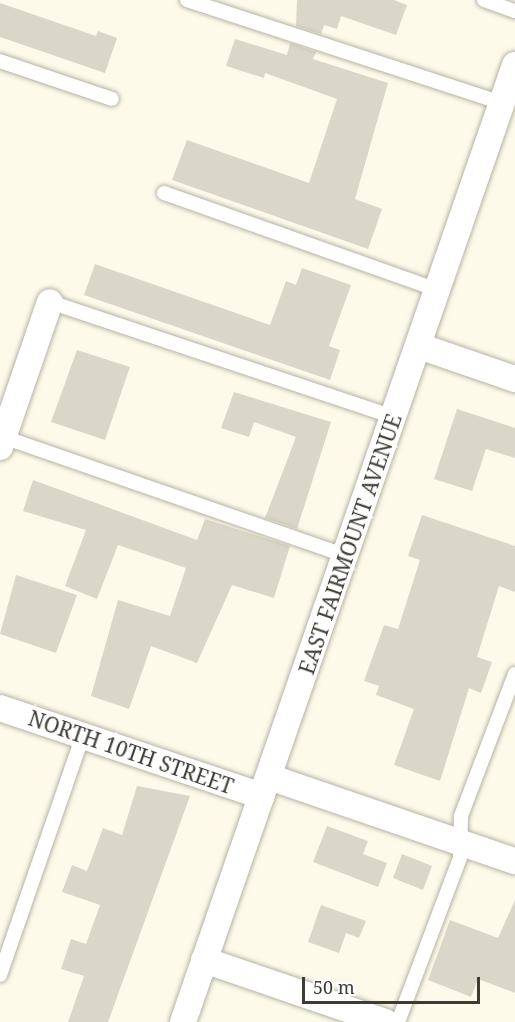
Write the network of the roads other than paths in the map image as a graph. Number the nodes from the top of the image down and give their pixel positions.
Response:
1 (187, 0) edge
2 (484, 0) edge
3 (515, 11) edge
4 (0, 61) edge
5 (515, 65) edge
6 (112, 99) dead end
7 (502, 103) junction
8 (164, 193) dead end
9 (438, 290) junction
10 (50, 302) joint
11 (419, 346) junction
12 (515, 380) edge
13 (394, 417) junction
14 (2, 442) edge
15 (347, 556) junction
16 (515, 674) edge
17 (0, 708) edge
18 (83, 735) junction
19 (266, 786) junction
20 (460, 844) junction
21 (515, 861) edge
22 (204, 960) junction
23 (0, 975) edge
24 (183, 1022) edge
25 (385, 1022) edge
26 (398, 1022) edge

1 - 7 lane
2 - 3 lane
4 - 6 lane
5 - 7 street, EAST FAIRMOUNT AVENUE
7 - 9 street, EAST FAIRMOUNT AVENUE
8 - 9 lane
9 - 11 street, EAST FAIRMOUNT AVENUE
10 - 13 lane
10 - 14 street
11 - 12 street
11 - 13 street, EAST FAIRMOUNT AVENUE
13 - 15 street, EAST FAIRMOUNT AVENUE
14 - 15 lane
15 - 19 street, EAST FAIRMOUNT AVENUE
16 - 20 lane
17 - 18 street, NORTH 10TH STREET
18 - 19 street, NORTH 10TH STREET
18 - 23 lane
19 - 20 street, NORTH 10TH STREET
19 - 22 street, EAST FAIRMOUNT AVENUE
20 - 21 street, NORTH 10TH STREET
20 - 26 lane
22 - 24 street, EAST FAIRMOUNT AVENUE
22 - 25 street

